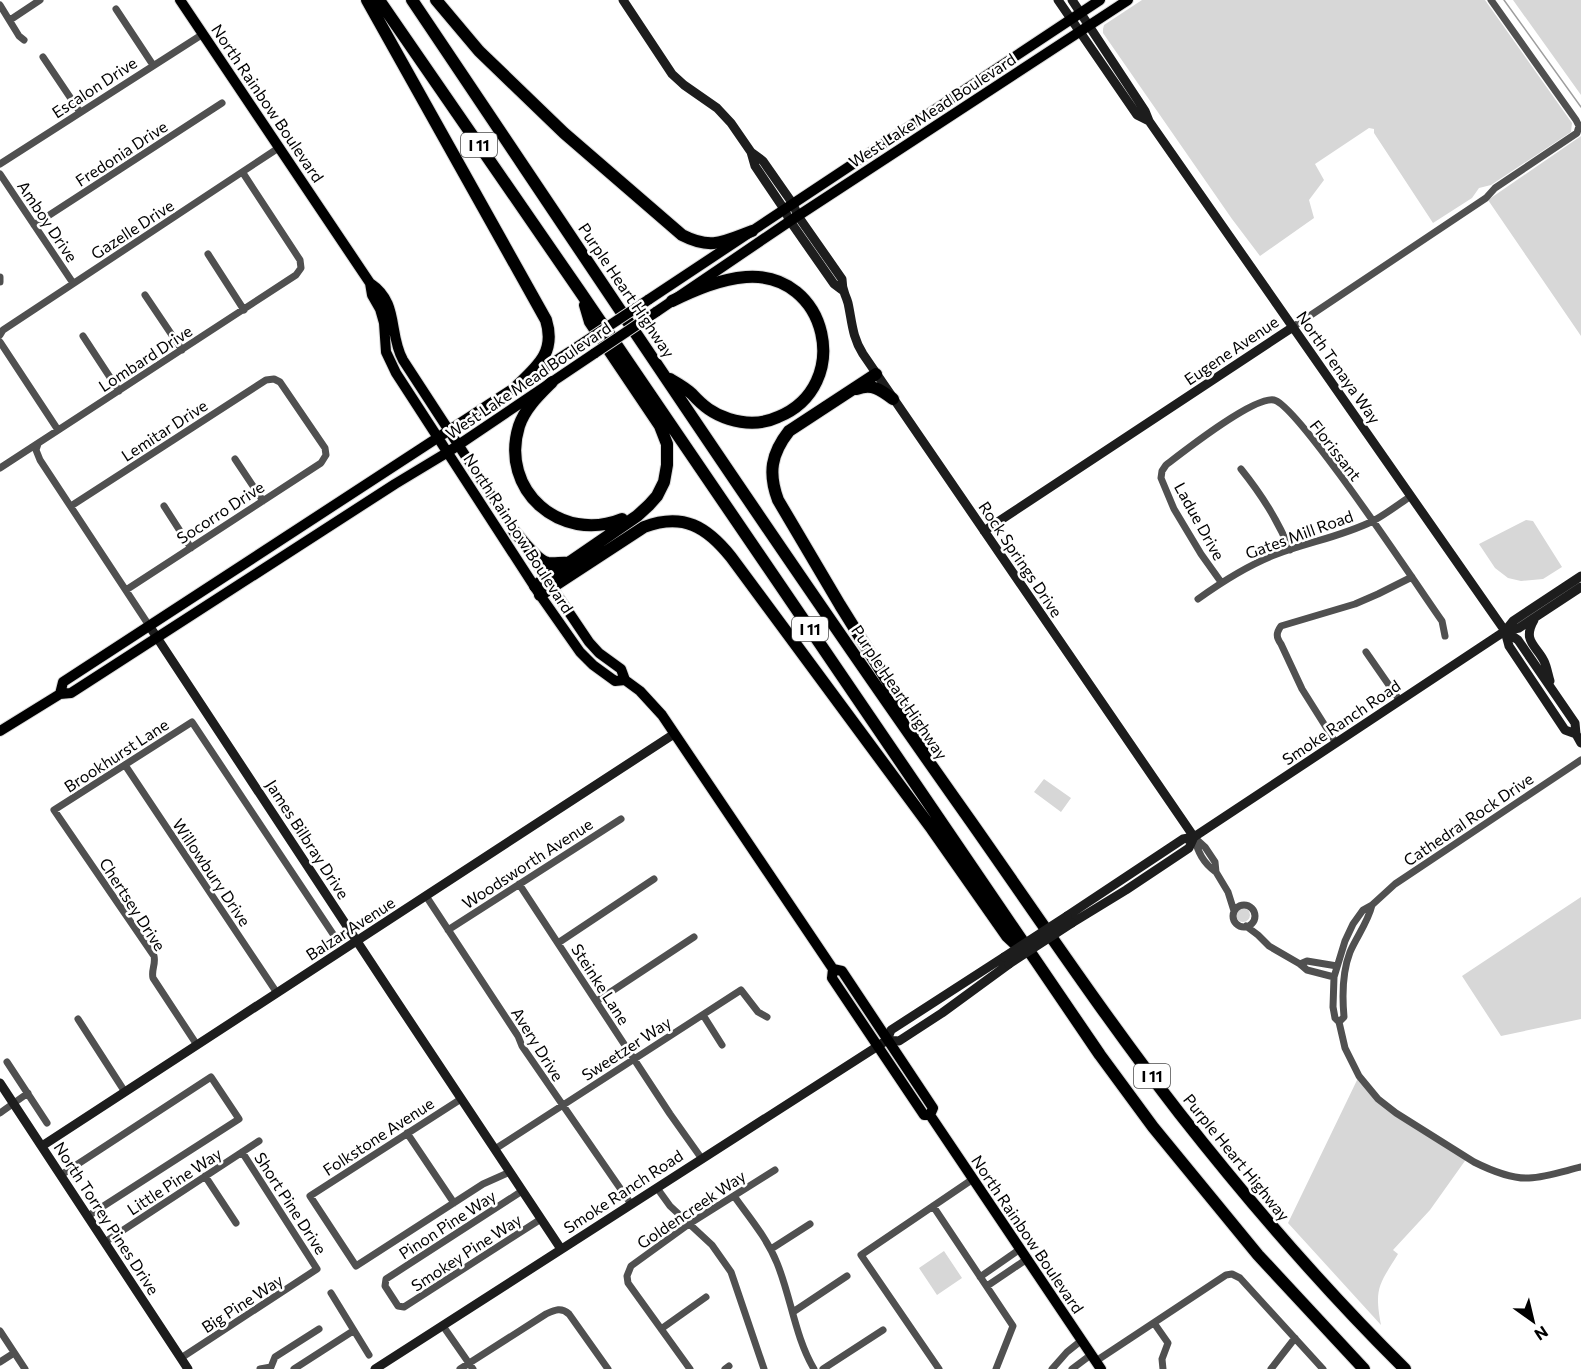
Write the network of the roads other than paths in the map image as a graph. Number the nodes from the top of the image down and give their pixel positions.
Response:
1 (40, 0) edge
2 (180, 0) edge
3 (367, 0) edge
4 (379, 0) edge
5 (411, 0) edge
6 (435, 0) edge
7 (623, 0) edge
8 (1058, 0) edge
9 (1072, 0) edge
10 (1100, 0) edge
11 (1128, 0) edge
12 (1491, 0) edge
13 (0, 5) edge
14 (116, 9) dead end
15 (1076, 16) junction
16 (10, 20) junction
17 (1084, 29) junction
18 (203, 34) junction
19 (24, 40) dead end
20 (43, 57) dead end
21 (1011, 59) junction
22 (153, 65) junction
23 (960, 92) junction
24 (222, 104) dead end
25 (968, 105) junction
26 (80, 112) junction
27 (926, 115) junction
28 (933, 128) junction
29 (887, 141) junction
30 (280, 147) junction
31 (896, 152) junction
32 (0, 164) edge
33 (243, 173) junction
34 (0, 174) edge
35 (851, 181) junction
36 (789, 206) junction
37 (794, 218) junction
38 (34, 225) junction
39 (752, 231) junction
40 (208, 254) dead end
41 (73, 283) junction
42 (370, 283) junction
43 (579, 290) junction
44 (145, 295) dead end
45 (672, 301) junction
46 (244, 310) junction
47 (1293, 327) junction
48 (0, 335) edge
49 (82, 336) dead end
50 (0, 342) edge
51 (182, 350) junction
52 (663, 374) junction
53 (876, 374) junction
54 (274, 380) joint
55 (552, 382) junction
56 (516, 387) junction
57 (853, 389) junction
58 (119, 392) junction
59 (893, 399) junction
60 (1274, 400) joint
61 (58, 430) junction
62 (450, 431) junction
63 (663, 433) junction
64 (439, 438) junction
65 (38, 444) junction
66 (459, 445) junction
67 (448, 452) junction
68 (235, 459) dead end
69 (0, 468) edge
70 (1241, 469) dead end
71 (371, 482) junction
72 (1411, 496) junction
73 (263, 501) junction
74 (71, 506) junction
75 (164, 506) dead end
76 (1373, 521) junction
77 (514, 531) junction
78 (984, 531) junction
79 (313, 532) junction
80 (191, 548) junction
81 (1290, 550) junction
82 (262, 553) junction
83 (568, 563) junction
84 (242, 567) junction
85 (1581, 576) edge
86 (1412, 577) junction
87 (1221, 582) junction
88 (549, 583) junction
89 (240, 584) junction
90 (1581, 587) edge
91 (126, 590) junction
92 (537, 591) junction
93 (1198, 599) dead end
94 (1536, 618) junction
95 (150, 627) junction
96 (1505, 631) junction
97 (1445, 636) dead end
98 (157, 637) junction
99 (1365, 652) dead end
100 (625, 680) junction
101 (1552, 689) junction
102 (60, 693) junction
103 (1400, 701) junction
104 (0, 731) edge
105 (674, 735) junction
106 (1578, 738) edge
107 (1336, 743) junction
108 (927, 760) junction
109 (1581, 760) edge
110 (125, 765) junction
111 (54, 810) joint
112 (621, 819) dead end
113 (1194, 837) junction
114 (654, 879) dead end
115 (519, 884) junction
116 (1228, 892) junction
117 (426, 896) junction
118 (1242, 904) junction
119 (1372, 905) junction
120 (1234, 910) junction
121 (1250, 924) junction
122 (448, 930) junction
123 (335, 937) dead end
124 (694, 937) dead end
125 (357, 941) junction
126 (558, 943) junction
127 (1300, 964) junction
128 (1337, 966) junction
129 (1040, 968) junction
130 (833, 969) junction
131 (1334, 977) junction
132 (277, 993) junction
133 (597, 1001) junction
134 (703, 1015) junction
135 (767, 1017) dead end
136 (78, 1019) dead end
137 (1339, 1022) junction
138 (887, 1040) junction
139 (196, 1045) junction
140 (722, 1045) dead end
141 (878, 1047) junction
142 (634, 1059) junction
143 (7, 1062) dead end
144 (0, 1083) edge
145 (125, 1092) junction
146 (28, 1093) junction
147 (461, 1099) junction
148 (13, 1103) junction
149 (562, 1106) junction
150 (0, 1113) edge
151 (930, 1115) junction
152 (47, 1123) dead end
153 (407, 1133) junction
154 (259, 1142) dead end
155 (42, 1146) junction
156 (495, 1149) junction
157 (242, 1152) junction
158 (702, 1159) junction
159 (1581, 1167) edge
160 (775, 1170) dead end
161 (510, 1172) junction
162 (61, 1175) junction
163 (206, 1176) junction
164 (973, 1179) junction
165 (657, 1188) junction
166 (522, 1191) junction
167 (734, 1196) junction
168 (454, 1203) junction
169 (631, 1204) junction
170 (933, 1206) junction
171 (88, 1216) junction
172 (541, 1219) junction
173 (236, 1223) dead end
174 (689, 1224) junction
175 (810, 1224) dead end
176 (105, 1242) junction
177 (561, 1249) junction
178 (771, 1249) junction
179 (1020, 1249) junction
180 (1027, 1259) junction
181 (317, 1269) joint
182 (847, 1276) dead end
183 (980, 1277) junction
184 (987, 1286) junction
185 (331, 1293) dead end
186 (706, 1297) dead end
187 (404, 1307) joint
188 (793, 1312) junction
189 (1154, 1323) junction
190 (443, 1326) junction
191 (318, 1329) dead end
192 (661, 1329) junction
193 (883, 1330) dead end
194 (0, 1331) edge
195 (353, 1331) junction
196 (1295, 1338) junction
197 (1082, 1341) junction
198 (14, 1353) junction
199 (369, 1355) dead end
200 (181, 1358) junction
201 (1096, 1361) edge
202 (0, 1362) edge
203 (470, 1366) edge
204 (275, 1368) edge
205 (25, 1369) edge
206 (188, 1369) edge
207 (260, 1369) edge
208 (294, 1369) edge
209 (375, 1369) edge
210 (460, 1369) edge
211 (608, 1369) edge
212 (690, 1369) edge
213 (764, 1369) edge
214 (814, 1369) edge
215 (823, 1369) edge
216 (939, 1369) edge
217 (996, 1369) edge
218 (1052, 1369) edge
219 (1072, 1369) edge
220 (1163, 1369) edge
221 (1272, 1369) edge
222 (1323, 1369) edge
223 (1364, 1369) edge
224 (1405, 1369) edge

1 - 16 street
2 - 18 main road, North Rainbow Boulevard
3 - 56 highway
4 - 43 highway, I 11
5 - 52 highway, Purple Heart Highway / I 11
6 - 39 highway
7 - 36 main road, Rock Springs Drive
8 - 15 main road, North Tenaya Way
9 - 15 main road, North Tenaya Way
10 - 15 main road, West Lake Mead Boulevard
11 - 17 main road, West Lake Mead Boulevard
12 - 47 street, Eugene Avenue
13 - 16 street
14 - 22 street
15 - 17 main road, North Tenaya Way
15 - 21 main road, West Lake Mead Boulevard
16 - 19 street
17 - 25 main road, West Lake Mead Boulevard
17 - 47 main road, North Tenaya Way
18 - 22 street, Escalon Drive
18 - 30 main road, North Rainbow Boulevard
20 - 26 street
21 - 23 main road, West Lake Mead Boulevard
21 - 25 main road
22 - 26 street, Escalon Drive
23 - 27 main road, West Lake Mead Boulevard
23 - 28 main road
24 - 38 street, Fredonia Drive
25 - 28 main road, West Lake Mead Boulevard
26 - 32 street, Escalon Drive
27 - 29 main road, West Lake Mead Boulevard
27 - 31 main road
28 - 31 main road, West Lake Mead Boulevard
29 - 35 main road
29 - 36 main road, West Lake Mead Boulevard
30 - 33 street, Gazelle Drive
30 - 42 main road, North Rainbow Boulevard
31 - 35 main road, West Lake Mead Boulevard
33 - 41 street, Gazelle Drive
33 - 46 street, Lombard Drive
34 - 38 street, Amboy Drive
35 - 37 main road, West Lake Mead Boulevard
36 - 37 main road, Rock Springs Drive
36 - 39 main road, West Lake Mead Boulevard
37 - 45 main road, West Lake Mead Boulevard
37 - 53 main road, Rock Springs Drive
38 - 41 street, Amboy Drive
39 - 56 main road, West Lake Mead Boulevard, bridge
40 - 46 street
41 - 48 street, Gazelle Drive
42 - 62 main road, North Rainbow Boulevard
42 - 64 main road, North Rainbow Boulevard
43 - 63 highway
43 - 129 highway, I 11
44 - 51 street
45 - 52 highway
45 - 55 main road, West Lake Mead Boulevard, bridge
46 - 51 street, Lombard Drive
47 - 72 main road, North Tenaya Way
47 - 78 main road, Eugene Avenue
49 - 58 street
50 - 61 street
51 - 58 street, Lombard Drive
52 - 108 highway, Purple Heart Highway / I 11
53 - 57 highway
53 - 59 main road, Rock Springs Drive
54 - 73 street, Socorro Drive
54 - 74 street, Lemitar Drive
55 - 63 highway
55 - 66 main road, West Lake Mead Boulevard
56 - 62 main road, West Lake Mead Boulevard
57 - 59 highway
57 - 108 highway
58 - 61 street, Lombard Drive
59 - 78 main road, Rock Springs Drive
60 - 76 street, Florissant
60 - 87 street, Ladue Drive
61 - 65 street, Lombard Drive
62 - 64 main road, West Lake Mead Boulevard
62 - 66 main road, North Rainbow Boulevard
63 - 83 highway
64 - 67 main road, North Rainbow Boulevard
64 - 71 main road, West Lake Mead Boulevard
65 - 69 street, Lombard Drive
65 - 74 street, James Bilbray Drive
66 - 67 main road, West Lake Mead Boulevard
66 - 77 main road, North Rainbow Boulevard
67 - 79 main road, West Lake Mead Boulevard
67 - 92 main road, North Rainbow Boulevard
68 - 73 street
70 - 81 street
71 - 79 main road
71 - 82 main road, West Lake Mead Boulevard
72 - 76 street, Gates Mill Road
72 - 96 main road, North Tenaya Way
73 - 80 street, Socorro Drive
74 - 91 street, James Bilbray Drive
75 - 80 street
76 - 81 street, Gates Mill Road
76 - 86 street, Florissant
77 - 83 highway
77 - 88 main road, North Rainbow Boulevard
78 - 113 main road, Rock Springs Drive
79 - 82 main road
79 - 89 main road, West Lake Mead Boulevard
80 - 91 street, Socorro Drive
81 - 87 street, Gates Mill Road
82 - 84 main road, West Lake Mead Boulevard
83 - 88 highway
84 - 89 main road
84 - 95 main road, West Lake Mead Boulevard
85 - 96 main road, Smoke Ranch Road
86 - 97 street, Florissant
86 - 107 street
87 - 93 street, Gates Mill Road
88 - 92 highway
88 - 100 main road, North Rainbow Boulevard
88 - 129 highway
89 - 98 main road, West Lake Mead Boulevard
90 - 94 main road, Smoke Ranch Road
91 - 95 street, James Bilbray Drive
92 - 100 main road, North Rainbow Boulevard
94 - 96 main road, Smoke Ranch Road
94 - 101 main road
95 - 98 main road, James Bilbray Drive
95 - 102 main road, West Lake Mead Boulevard
96 - 101 main road, North Tenaya Way
96 - 103 main road, Smoke Ranch Road
96 - 106 main road, North Tenaya Way
98 - 102 main road, West Lake Mead Boulevard
98 - 125 main road, James Bilbray Drive
99 - 103 street
100 - 105 main road, North Rainbow Boulevard
101 - 106 main road, North Tenaya Way
102 - 104 main road, West Lake Mead Boulevard
103 - 107 main road, Smoke Ranch Road
105 - 117 main road, Balzar Avenue
105 - 130 main road, North Rainbow Boulevard
107 - 113 main road, Smoke Ranch Road
108 - 224 highway, Purple Heart Highway / I 11
109 - 119 street, Cathedral Rock Drive
110 - 111 street, Brookhurst Lane
110 - 123 street, Brookhurst Lane
110 - 132 street, Willowbury Drive
111 - 139 street, Chertsey Drive
112 - 115 street, Woodsworth Avenue
113 - 116 street, Rock Springs Drive
113 - 138 main road, Smoke Ranch Road, bridge
114 - 126 street
115 - 122 street, Woodsworth Avenue
115 - 126 street, Steinke Lane
116 - 118 street, Rock Springs Drive
116 - 120 street, Rock Springs Drive
117 - 122 street, Avery Drive
117 - 125 main road, Balzar Avenue
118 - 120 street
118 - 121 street, Rock Springs Drive
119 - 128 street, Cathedral Rock Drive
119 - 137 street, Cathedral Rock Drive
120 - 121 street, Rock Springs Drive
121 - 127 street, Rock Springs Drive
122 - 149 street, Avery Drive
124 - 133 street
125 - 132 main road, Balzar Avenue
125 - 147 main road, James Bilbray Drive
126 - 133 street, Steinke Lane
127 - 128 street, Rock Springs Drive
127 - 131 street, Rock Springs Drive
128 - 131 street, Cathedral Rock Drive
129 - 223 highway, I 11
130 - 138 main road, North Rainbow Boulevard
130 - 141 main road, North Rainbow Boulevard
131 - 137 street, Cathedral Rock Drive
132 - 139 main road, Balzar Avenue
133 - 142 street, Steinke Lane
134 - 135 street, Sweetzer Way
134 - 140 street
134 - 142 street, Sweetzer Way
136 - 145 street
137 - 159 street, Cathedral Rock Drive
138 - 141 main road, Smoke Ranch Road
138 - 151 main road, North Rainbow Boulevard
139 - 145 main road, Balzar Avenue
141 - 151 main road, North Rainbow Boulevard
141 - 158 main road, Smoke Ranch Road
142 - 149 street, Sweetzer Way
142 - 158 street, Steinke Lane
143 - 146 street
144 - 148 main road, North Torrey Pines Drive
145 - 155 main road, Balzar Avenue
146 - 148 street
146 - 152 street
147 - 153 street, Folkstone Avenue
147 - 156 main road, James Bilbray Drive
148 - 150 street
148 - 155 main road, North Torrey Pines Drive
149 - 156 street, Sweetzer Way
149 - 169 street, Avery Drive
151 - 164 main road, North Rainbow Boulevard
153 - 168 street
153 - 168 street, Folkstone Avenue
154 - 157 street, Little Pine Way
155 - 162 main road, North Torrey Pines Drive
156 - 161 main road, James Bilbray Drive
157 - 163 street, Little Pine Way
157 - 181 street, Short Pine Drive
158 - 165 main road, Smoke Ranch Road
160 - 167 street, Goldencreek Way
161 - 166 main road, James Bilbray Drive
161 - 168 street
162 - 171 main road, North Torrey Pines Drive
162 - 171 street
163 - 173 street
163 - 176 street, Little Pine Way
164 - 170 street
164 - 179 main road, North Rainbow Boulevard
165 - 169 main road, Smoke Ranch Road
165 - 174 street
166 - 172 main road, James Bilbray Drive
166 - 187 street, Pinon Pine Way
167 - 174 street, Goldencreek Way
167 - 178 street
169 - 177 main road, Smoke Ranch Road
170 - 183 street
170 - 216 street
171 - 176 main road, North Torrey Pines Drive
172 - 177 main road, James Bilbray Drive
172 - 187 street, Smokey Pine Way
174 - 192 street, Goldencreek Way
174 - 213 street
175 - 178 street
176 - 200 main road, North Torrey Pines Drive
177 - 190 main road, Smoke Ranch Road
178 - 188 street
179 - 180 main road, North Rainbow Boulevard
179 - 183 street
180 - 184 street
180 - 197 main road, North Rainbow Boulevard
181 - 200 street, Big Pine Way
182 - 188 street
183 - 184 street
184 - 217 street
185 - 195 street
186 - 192 street
188 - 214 street
189 - 196 street
189 - 201 street
189 - 220 street
190 - 203 street
190 - 209 main road, Smoke Ranch Road
191 - 204 street
192 - 212 street
193 - 215 street
194 - 198 street
195 - 199 street
195 - 208 street
196 - 221 street
196 - 222 street
197 - 201 main road, North Rainbow Boulevard
197 - 218 street
198 - 202 street
198 - 205 street
200 - 206 main road, North Torrey Pines Drive
201 - 219 street
203 - 210 street
203 - 211 street
204 - 207 street

